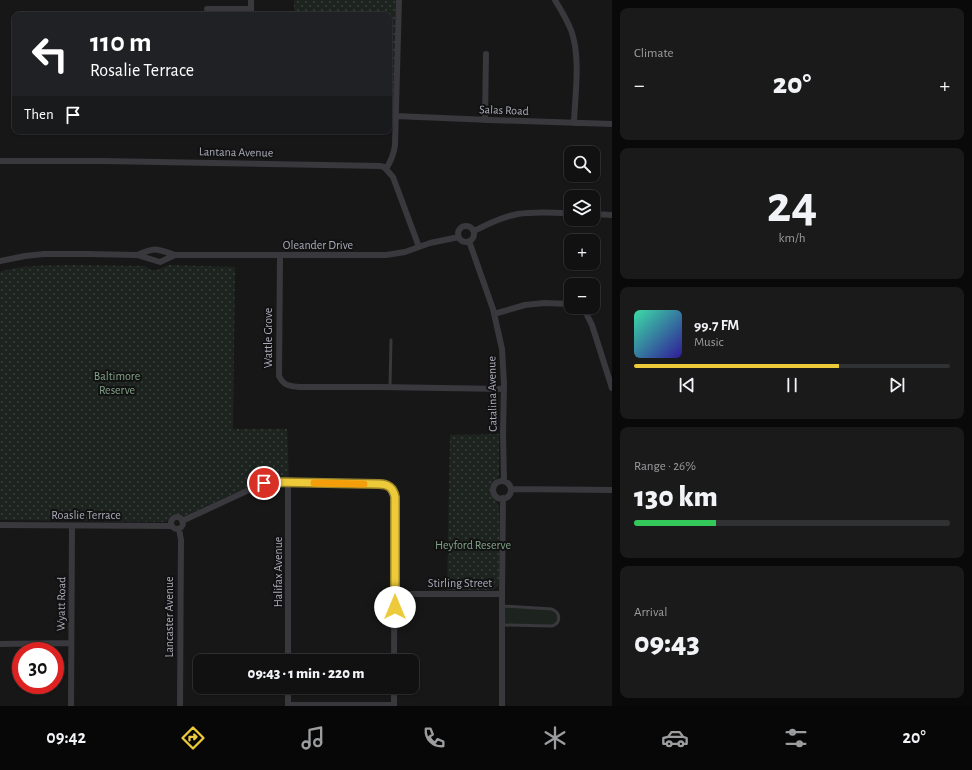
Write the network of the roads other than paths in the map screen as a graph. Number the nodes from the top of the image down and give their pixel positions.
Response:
1 (251, 0) edge
2 (398, 0) edge
3 (555, 0) edge
4 (207, 9) dead end
5 (251, 12) edge
6 (486, 54) dead end
7 (395, 116) junction
8 (485, 120) junction
9 (574, 122) junction
10 (612, 124) edge
11 (0, 161) edge
12 (386, 169) junction
13 (564, 214) edge
14 (600, 214) edge
15 (612, 214) edge
16 (474, 232) junction
17 (459, 237) junction
18 (469, 241) junction
19 (419, 247) junction
20 (136, 255) junction
21 (175, 255) junction
22 (280, 256) junction
23 (0, 261) edge
24 (564, 304) edge
25 (494, 314) junction
26 (587, 314) edge
27 (391, 340) dead end
28 (390, 387) junction
29 (612, 388) edge
30 (504, 389) junction
31 (504, 481) junction
32 (288, 483) junction
33 (511, 490) junction
34 (612, 490) edge
35 (503, 498) junction
36 (182, 521) junction
37 (0, 525) edge
38 (72, 526) junction
39 (172, 526) junction
40 (179, 529) junction
41 (395, 594) junction
42 (502, 594) junction
43 (502, 606) junction
44 (502, 625) junction
45 (71, 643) junction
46 (0, 644) edge
47 (288, 654) edge
48 (394, 654) edge
49 (288, 694) edge
50 (394, 694) edge
51 (288, 705) edge
52 (70, 706) edge
53 (180, 706) edge
54 (394, 706) edge
55 (502, 706) edge

1 - 5 street
2 - 7 street
3 - 9 street
4 - 5 street
6 - 8 street
7 - 8 street, Salas Road
7 - 12 street
8 - 9 street, Salas Road
9 - 10 street, Salas Road
11 - 12 street, Lantana Avenue
12 - 19 street
13 - 16 street
14 - 15 street
16 - 17 street
16 - 18 street
17 - 18 street
17 - 19 street, Oleander Drive
18 - 25 street, Catalina Avenue
19 - 22 street, Oleander Drive
20 - 21 street, Oleander Drive
20 - 21 street, Oleander Drive
20 - 23 street, Oleander Drive
21 - 22 street, Oleander Drive
22 - 28 street, Wattle Grove
24 - 25 street
25 - 30 street, Catalina Avenue
26 - 29 street
27 - 28 lane
28 - 30 street, Wattle Grove
30 - 31 street, Catalina Avenue
31 - 33 street
31 - 35 street
32 - 36 street
32 - 41 street
32 - 47 street, Halifax Avenue
33 - 34 street
33 - 35 street
35 - 42 street
36 - 39 street
36 - 40 street
37 - 38 street, Roaslie Terrace
38 - 39 street, Roaslie Terrace
38 - 45 street, Wyatt Road
39 - 40 street
40 - 53 street, Lancaster Avenue
41 - 42 street, Stirling Street
41 - 48 street
42 - 43 street
43 - 44 street
43 - 44 lane
44 - 55 street
45 - 46 street
45 - 52 street, Wyatt Road
49 - 51 street
50 - 54 street
51 - 54 street

